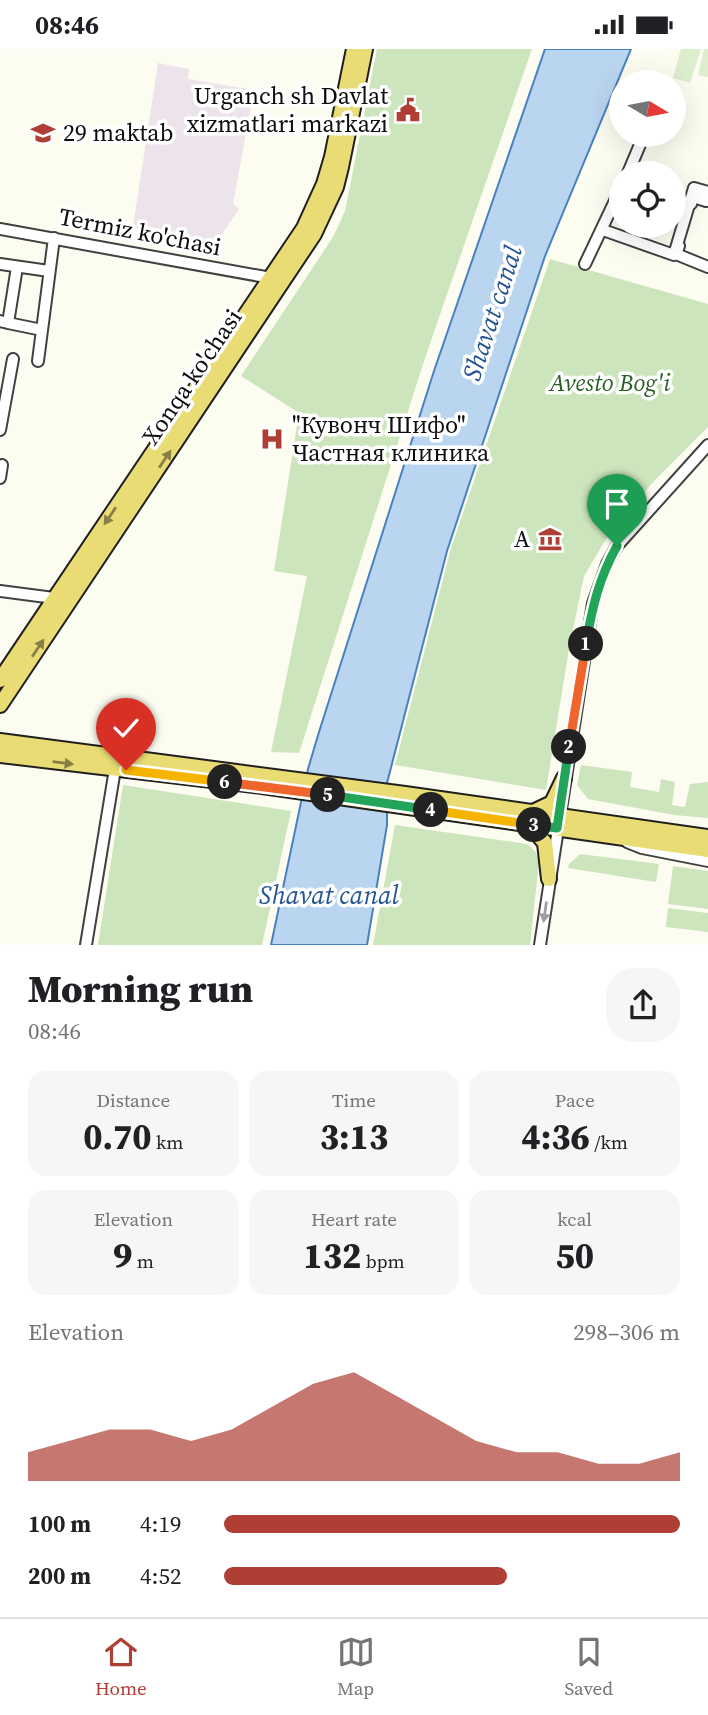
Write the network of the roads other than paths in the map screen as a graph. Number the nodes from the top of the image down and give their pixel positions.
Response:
1 (354, 49) edge
2 (365, 49) edge
3 (708, 195) edge
4 (609, 216) edge
5 (0, 229) edge
6 (603, 230) junction
7 (54, 238) junction
8 (0, 264) edge
9 (585, 264) dead end
10 (17, 267) junction
11 (708, 267) edge
12 (49, 271) junction
13 (271, 278) junction
14 (4, 322) edge
15 (42, 330) junction
16 (13, 359) dead end
17 (38, 361) dead end
18 (205, 388) junction
19 (0, 430) edge
20 (708, 445) edge
21 (2, 464) dead end
22 (0, 478) edge
23 (2, 594) edge
24 (54, 598) junction
25 (0, 680) edge
26 (0, 705) edge
27 (0, 741) edge
28 (0, 755) edge
29 (116, 763) junction
30 (565, 778) junction
31 (531, 818) junction
32 (558, 822) junction
33 (608, 835) junction
34 (708, 838) edge
35 (708, 850) edge
36 (708, 861) edge
37 (549, 879) junction
38 (86, 945) edge
39 (540, 945) edge

1 - 13 main road, Xonqa ko'chasi
2 - 18 main road, Xonqa ko'chasi
3 - 6 street
3 - 11 street
4 - 6 street
5 - 7 street, Termiz ko'chasi
6 - 9 street
7 - 12 street
7 - 13 street, Termiz ko'chasi
8 - 10 street
10 - 12 street
10 - 14 street
12 - 15 street
13 - 18 main road, Xonqa ko'chasi
14 - 15 street
15 - 17 street
16 - 19 street
18 -> 24 main road, Xonqa ko'chasi
26 -> 18 main road, Xonqa ko'chasi
20 - 30 street
21 - 22 street
23 - 24 street
24 - 25 main road, Xonqa ko'chasi
27 - 29 main road
28 -> 29 main road
29 - 31 main road
29 - 38 street
30 - 31 main road
30 - 32 street
31 - 32 main road
31 - 37 main road
32 - 33 main road
32 - 34 main road
32 - 37 street
33 - 35 main road
33 - 36 street
37 -> 39 street

